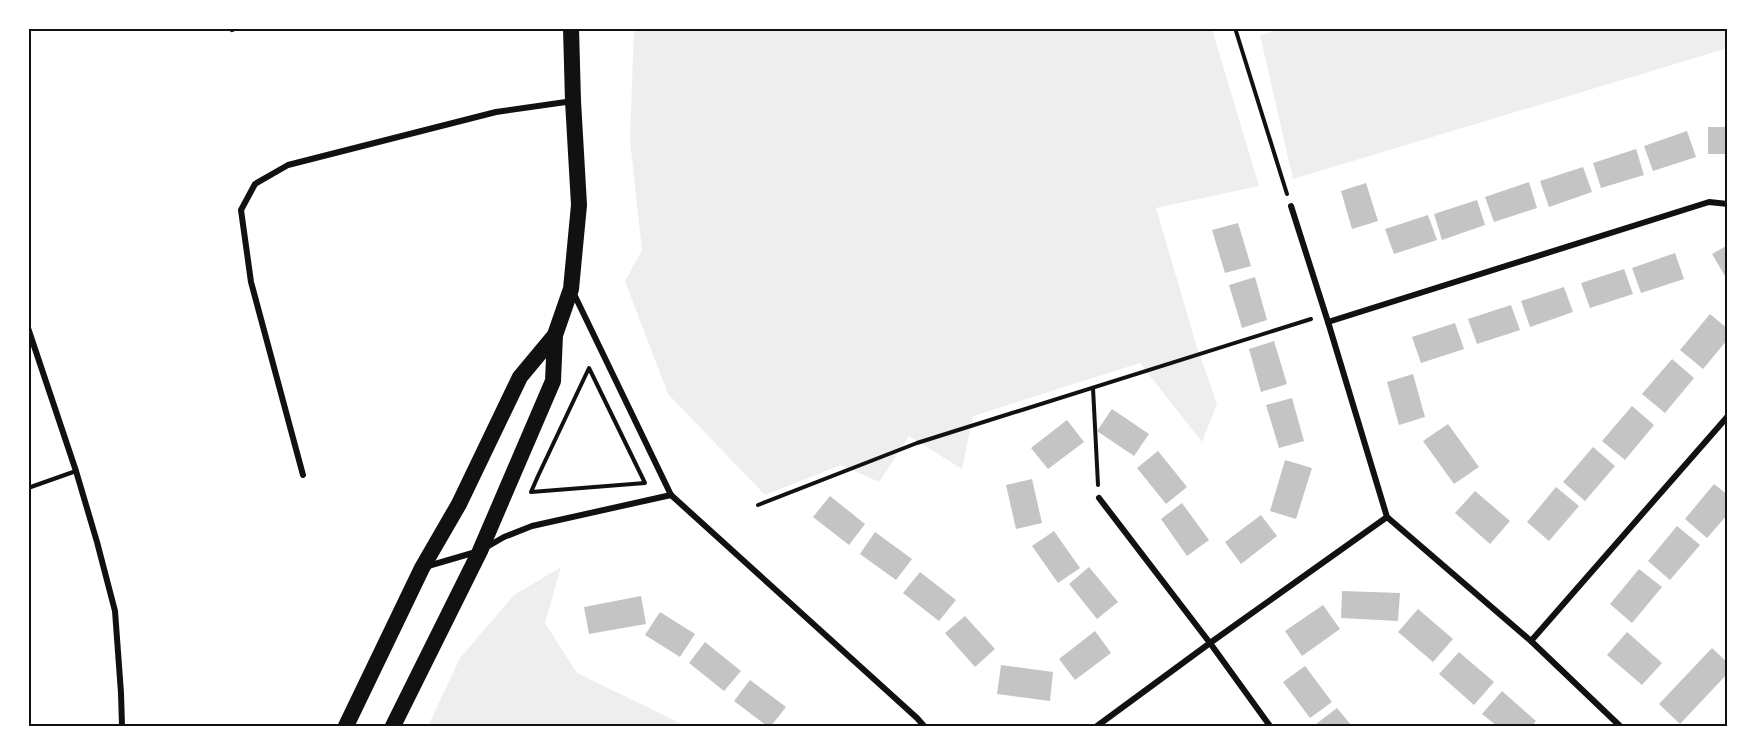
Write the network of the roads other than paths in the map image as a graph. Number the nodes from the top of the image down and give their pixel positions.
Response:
1 (572, 28) edge
2 (573, 101) junction
3 (1728, 204) edge
4 (1291, 206) road end
5 (571, 288) junction
6 (1328, 322) junction
7 (28, 328) edge
8 (555, 335) junction
9 (1728, 416) edge
10 (76, 471) junction
11 (303, 475) dead end
12 (28, 488) edge
13 (671, 495) junction
14 (1099, 498) road end
15 (1387, 517) junction
16 (480, 551) junction
17 (422, 568) junction
18 (1531, 641) junction
19 (1210, 643) junction
20 (122, 726) edge
21 (346, 726) edge
22 (393, 726) edge
23 (924, 726) edge
24 (1097, 726) edge
25 (1270, 726) edge
26 (1620, 726) edge

1 - 2 highway
2 - 5 highway
2 - 11 street
3 - 6 street
4 - 6 street
5 - 8 highway
5 - 13 street
6 - 15 street
7 - 10 street
8 - 16 highway
8 - 17 highway
9 - 18 street
10 - 12 lane
10 - 20 street
13 - 16 street
13 - 23 street
14 - 19 street
15 - 18 street
15 - 19 street
16 - 17 street
16 - 22 highway
17 - 21 highway
18 - 26 street
19 - 24 street
19 - 25 street

